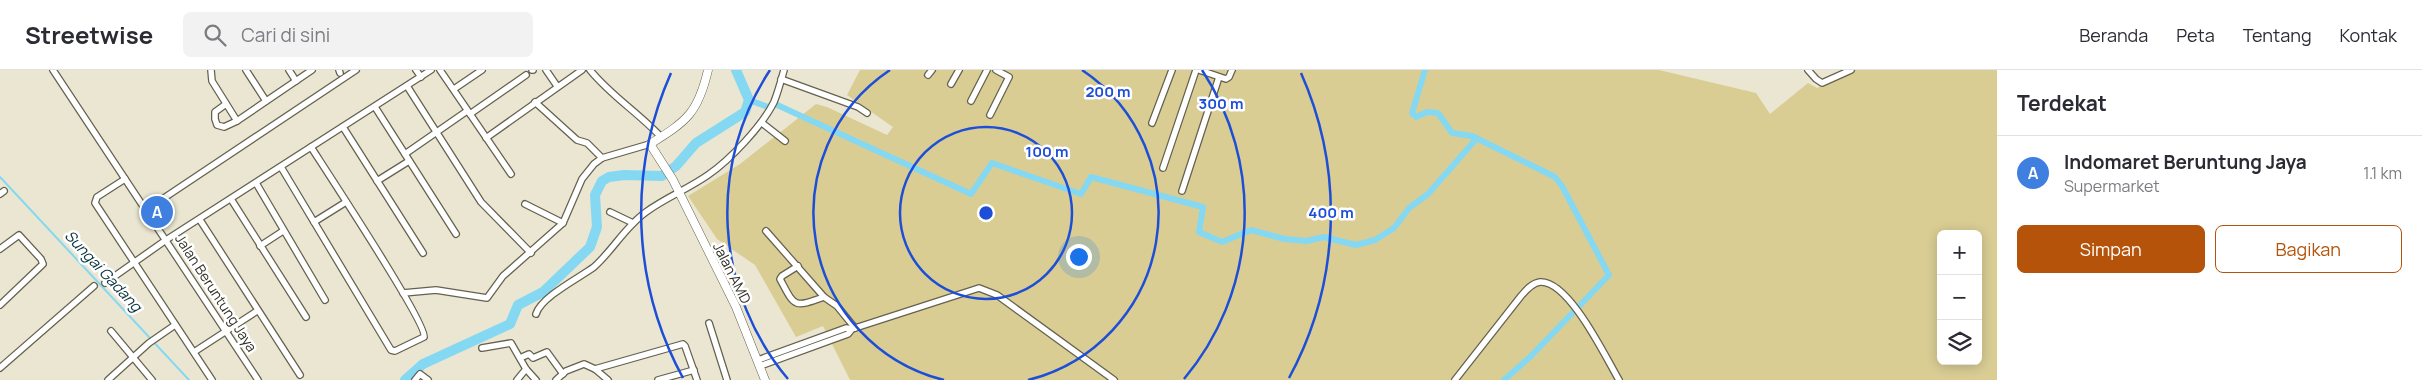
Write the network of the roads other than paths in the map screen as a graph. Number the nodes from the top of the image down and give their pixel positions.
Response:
1 (53, 70) edge
2 (211, 70) edge
3 (246, 70) edge
4 (289, 70) edge
5 (297, 70) edge
6 (312, 70) edge
7 (356, 70) edge
8 (416, 70) edge
9 (431, 70) edge
10 (440, 70) edge
11 (482, 70) edge
12 (546, 70) edge
13 (582, 70) edge
14 (590, 70) edge
15 (708, 70) edge
16 (784, 70) edge
17 (959, 70) edge
18 (987, 70) edge
19 (996, 70) edge
20 (1172, 70) edge
21 (1197, 70) edge
22 (1232, 70) edge
23 (1808, 70) edge
24 (1851, 70) edge
25 (1206, 71) edge
26 (526, 76) dead end
27 (420, 77) junction
28 (1219, 77) junction
29 (299, 79) junction
30 (781, 79) junction
31 (951, 84) dead end
32 (407, 86) junction
33 (557, 86) junction
34 (454, 89) junction
35 (266, 101) junction
36 (971, 101) dead end
37 (535, 102) junction
38 (226, 104) junction
39 (375, 107) junction
40 (468, 112) junction
41 (867, 113) dead end
42 (990, 115) dead end
43 (237, 121) junction
44 (762, 123) junction
45 (1152, 123) dead end
46 (343, 127) junction
47 (437, 132) junction
48 (661, 137) junction
49 (486, 138) junction
50 (785, 141) dead end
51 (650, 144) junction
52 (311, 148) junction
53 (405, 154) junction
54 (602, 158) junction
55 (409, 161) junction
56 (281, 167) junction
57 (1162, 168) dead end
58 (511, 174) dead end
59 (125, 179) junction
60 (377, 181) junction
61 (256, 183) junction
62 (679, 192) junction
63 (1182, 192) dead end
64 (231, 199) junction
65 (346, 202) junction
66 (525, 204) dead end
67 (146, 210) junction
68 (610, 212) dead end
69 (200, 220) junction
70 (314, 222) junction
71 (563, 223) junction
72 (633, 223) junction
73 (283, 231) junction
74 (766, 231) dead end
75 (456, 234) dead end
76 (166, 240) junction
77 (260, 246) junction
78 (0, 249) edge
79 (423, 253) dead end
80 (531, 253) junction
81 (133, 263) junction
82 (798, 266) junction
83 (105, 283) dead end
84 (94, 286) dead end
85 (403, 293) junction
86 (824, 297) junction
87 (325, 300) dead end
88 (0, 305) edge
89 (257, 311) junction
90 (536, 314) dead end
91 (306, 317) dead end
92 (709, 323) dead end
93 (175, 325) junction
94 (853, 328) junction
95 (111, 331) dead end
96 (226, 331) junction
97 (482, 348) dead end
98 (194, 352) junction
99 (0, 357) edge
100 (132, 358) junction
101 (520, 358) junction
102 (6, 362) junction
103 (759, 363) junction
104 (0, 368) edge
105 (595, 369) junction
106 (526, 370) junction
107 (694, 370) junction
108 (300, 375) dead end
109 (559, 378) edge
110 (108, 380) edge
111 (152, 380) edge
112 (212, 380) edge
113 (258, 380) edge
114 (415, 380) edge
115 (428, 380) edge
116 (517, 380) edge
117 (536, 380) edge
118 (608, 380) edge
119 (658, 380) edge
120 (697, 380) edge
121 (727, 380) edge
122 (765, 380) edge
123 (1114, 380) edge
124 (1455, 380) edge
125 (1619, 380) edge

1 - 59 street, Jalan Beruntung Jaya
2 - 38 street
3 - 35 street
4 - 29 street
5 - 29 street
6 - 29 street
7 - 67 street
8 - 27 street
9 - 27 street
10 - 34 street
11 - 34 street
12 - 33 street
13 - 33 street
14 - 48 street
15 - 48 street
16 - 30 street
17 - 31 street
18 - 36 street
19 - 42 street
20 - 45 street
21 - 25 street
21 - 57 street
22 - 28 street
23 - 24 street
25 - 28 street
26 - 40 street
27 - 32 street
28 - 63 street
29 - 35 street
30 - 41 street
30 - 44 street
32 - 39 street
32 - 47 street
33 - 37 street
34 - 40 street
35 - 43 street
37 - 49 street
37 - 54 street
38 - 43 street
38 - 43 street
39 - 46 street
39 - 53 street
40 - 47 street
40 - 49 street
44 - 50 street
44 - 62 street
46 - 52 street
46 - 60 street
47 - 53 street
47 - 80 street
48 - 51 street
49 - 58 street
51 - 54 street
51 - 62 street, Jalan AMD
52 - 56 street
52 - 65 street
53 - 55 street
54 - 71 street
55 - 60 street
55 - 75 street
56 - 61 street
56 - 70 street
59 - 67 street, Jalan Beruntung Jaya
59 - 81 street
60 - 79 street
61 - 64 street
61 - 73 street
62 - 72 street
62 - 103 street, Jalan AMD
64 - 69 street
64 - 77 street
65 - 70 street
65 - 85 street
66 - 71 street
67 - 76 street, Jalan Beruntung Jaya
68 - 72 street
69 - 76 street
69 - 89 street
70 - 85 street
71 - 80 street
72 - 90 street
73 - 77 street
73 - 87 street
74 - 82 street
76 - 81 street
76 - 96 street, Jalan Beruntung Jaya
77 - 91 street
78 - 88 street
80 - 85 street
81 - 83 street
81 - 93 street
82 - 86 street
82 - 86 street
84 - 102 street
86 - 94 street
89 - 96 street
89 - 108 street
92 - 121 street
93 - 98 street
93 - 100 street
94 - 103 street
94 - 123 street
95 - 100 street
96 - 98 street
96 - 113 street, Jalan Beruntung Jaya
97 - 101 street
98 - 112 street
99 - 102 street
100 - 110 street
100 - 111 street
101 - 106 street
101 - 109 street
102 - 104 street
103 - 122 street, Jalan AMD
105 - 107 street
105 - 109 street
105 - 118 street
106 - 116 street
106 - 117 street
107 - 119 street
107 - 120 street
114 - 115 street
124 - 125 street

